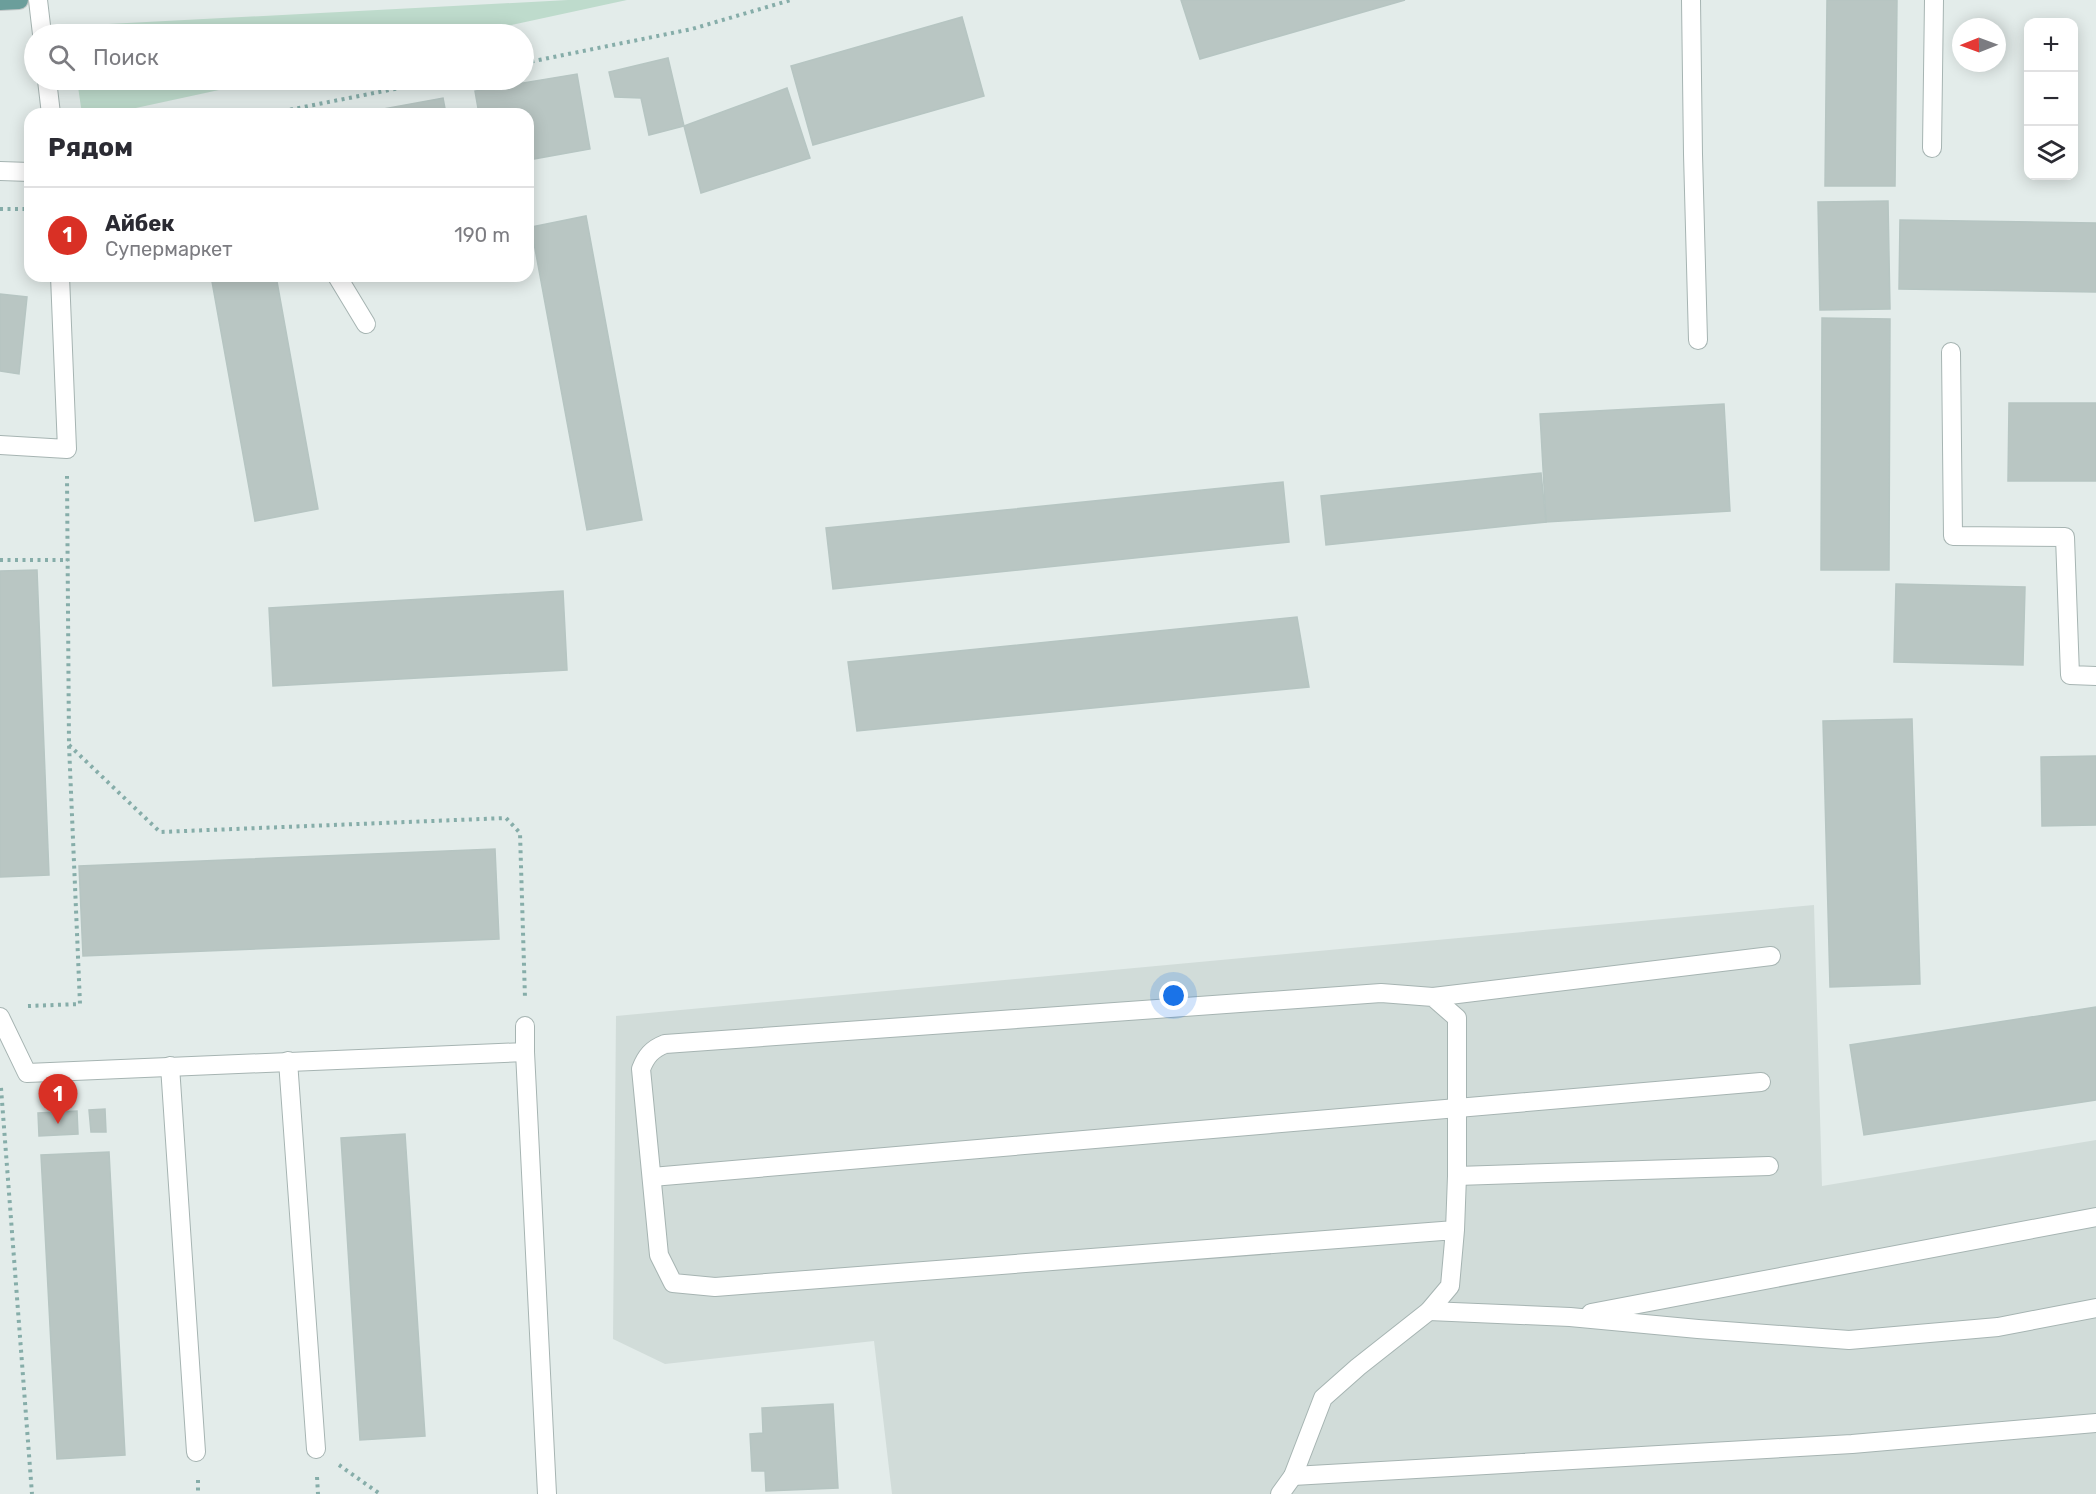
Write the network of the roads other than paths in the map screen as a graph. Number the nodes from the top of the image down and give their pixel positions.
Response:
1 (19, 0) edge
2 (38, 0) edge
3 (1691, 0) edge
4 (1934, 0) edge
5 (0, 1) edge
6 (41, 24) edge
7 (48, 90) edge
8 (50, 108) edge
9 (1932, 148) dead end
10 (0, 171) edge
11 (24, 172) edge
12 (60, 282) edge
13 (341, 282) edge
14 (366, 324) dead end
15 (1698, 340) dead end
16 (1951, 352) dead end
17 (0, 446) edge
18 (2096, 676) edge
19 (1771, 956) dead end
20 (1433, 997) junction
21 (0, 1017) edge
22 (525, 1026) road end
23 (525, 1052) junction
24 (288, 1060) junction
25 (170, 1066) junction
26 (1761, 1082) dead end
27 (1458, 1108) junction
28 (1769, 1166) dead end
29 (1457, 1176) junction
30 (652, 1177) junction
31 (2096, 1217) edge
32 (1455, 1230) junction
33 (2096, 1308) edge
34 (1429, 1311) junction
35 (1570, 1317) junction
36 (2096, 1423) edge
37 (316, 1449) road end
38 (196, 1452) dead end
39 (1293, 1476) junction
40 (547, 1494) edge
41 (1280, 1494) edge

1 - 5 main road
2 - 6 street
3 - 15 street
4 - 9 street
7 - 8 street
10 - 11 street
12 - 17 street
13 - 14 street
16 - 18 street
19 - 20 street
20 - 27 street
20 - 30 street
21 - 25 street
22 - 23 street
23 - 24 street
23 - 40 street
24 - 25 street
24 - 37 street
25 - 38 street
26 - 27 street
27 - 29 street
27 - 30 street
28 - 29 street
29 - 32 street
30 - 32 street
31 - 35 street
32 - 34 street
33 - 35 street
34 - 35 street
34 - 39 street
36 - 39 street
39 - 41 street

